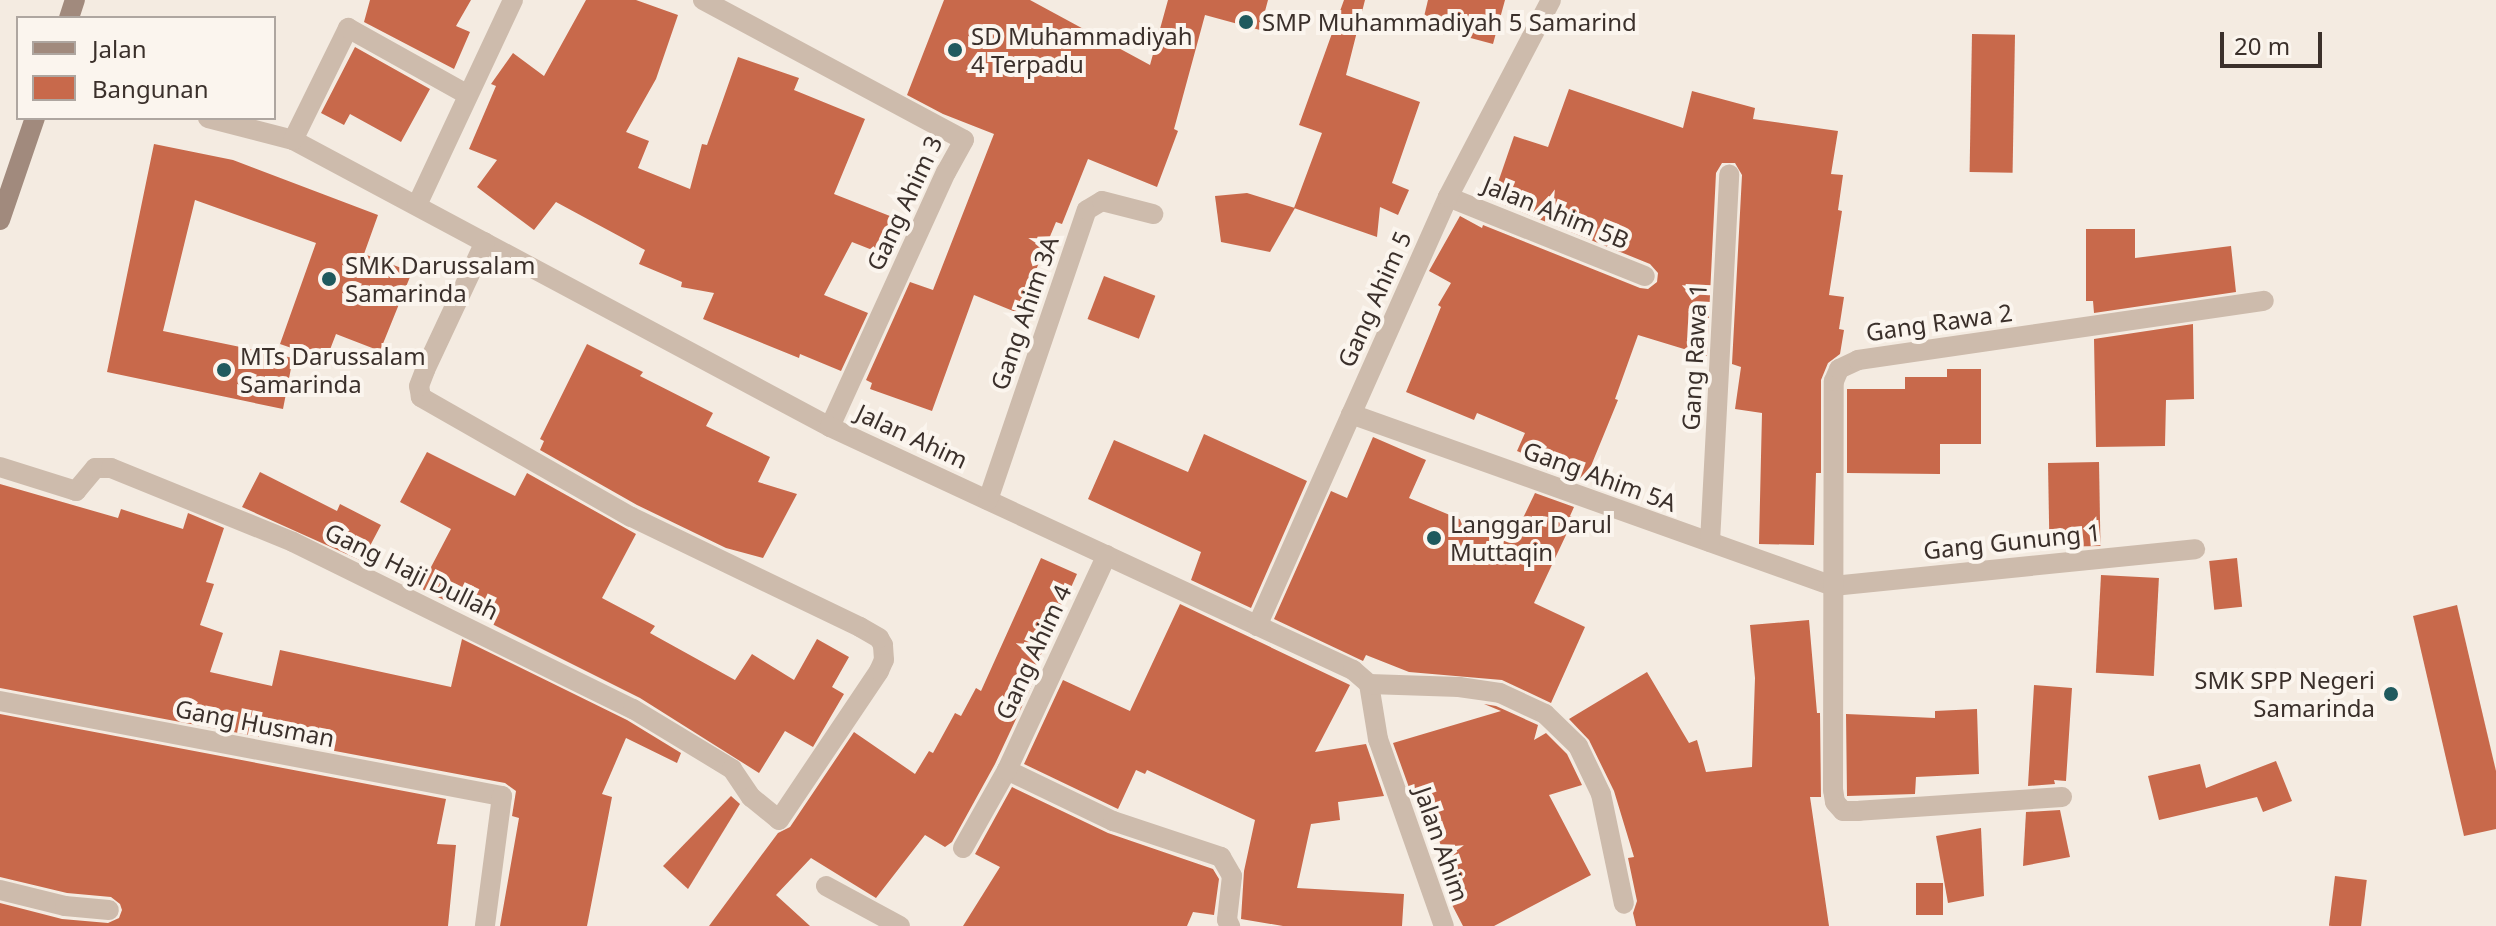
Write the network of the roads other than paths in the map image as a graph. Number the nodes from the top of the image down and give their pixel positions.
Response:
1 (513, 0) edge
2 (703, 0) edge
3 (1551, 0) edge
4 (468, 95) junction
5 (34, 120) edge
6 (216, 120) edge
7 (293, 140) junction
8 (1729, 174) dead end
9 (1448, 197) junction
10 (417, 205) junction
11 (1153, 214) dead end
12 (0, 220) edge
13 (485, 242) junction
14 (1645, 276) dead end
15 (2264, 301) dead end
16 (1351, 414) junction
17 (830, 427) junction
18 (0, 467) edge
19 (988, 500) junction
20 (1710, 542) junction
21 (2195, 549) dead end
22 (1107, 555) junction
23 (1833, 586) junction
24 (1257, 626) junction
25 (1369, 684) junction
26 (0, 701) edge
27 (1007, 770) junction
28 (2062, 797) dead end
29 (963, 848) dead end
30 (826, 886) dead end
31 (0, 890) edge
32 (1624, 904) dead end
33 (109, 910) dead end
34 (485, 926) edge
35 (900, 926) edge
36 (1230, 926) edge
37 (1444, 926) edge

1 - 4 street
2 - 17 street, Gang Ahim 3
3 - 9 street, Gang Ahim 5
4 - 7 street
4 - 10 street
5 - 12 street
6 - 7 street, Jalan Ahim
7 - 10 street, Jalan Ahim
8 - 20 street, Gang Rawa 1
9 - 14 street, Jalan Ahim 5B
9 - 16 street, Gang Ahim 5
10 - 13 street, Jalan Ahim
11 - 19 street, Gang Ahim 3A
13 - 17 street, Jalan Ahim
13 - 18 street, Gang Haji Dullah
15 - 23 street, Gang Rawa 2
16 - 20 street, Gang Ahim 5A
16 - 24 street, Gang Ahim 5
17 - 19 street, Jalan Ahim
19 - 22 street, Jalan Ahim
20 - 23 street, Gang Ahim 5A
21 - 23 street, Gang Gunung 1
22 - 24 street, Jalan Ahim
22 - 27 street, Gang Ahim 4
23 - 28 street
24 - 25 street, Jalan Ahim
25 - 32 street
25 - 37 street, Jalan Ahim
26 - 34 street, Gang Husman
27 - 29 street, Gang Ahim 4
27 - 36 street
30 - 35 street
31 - 33 street

